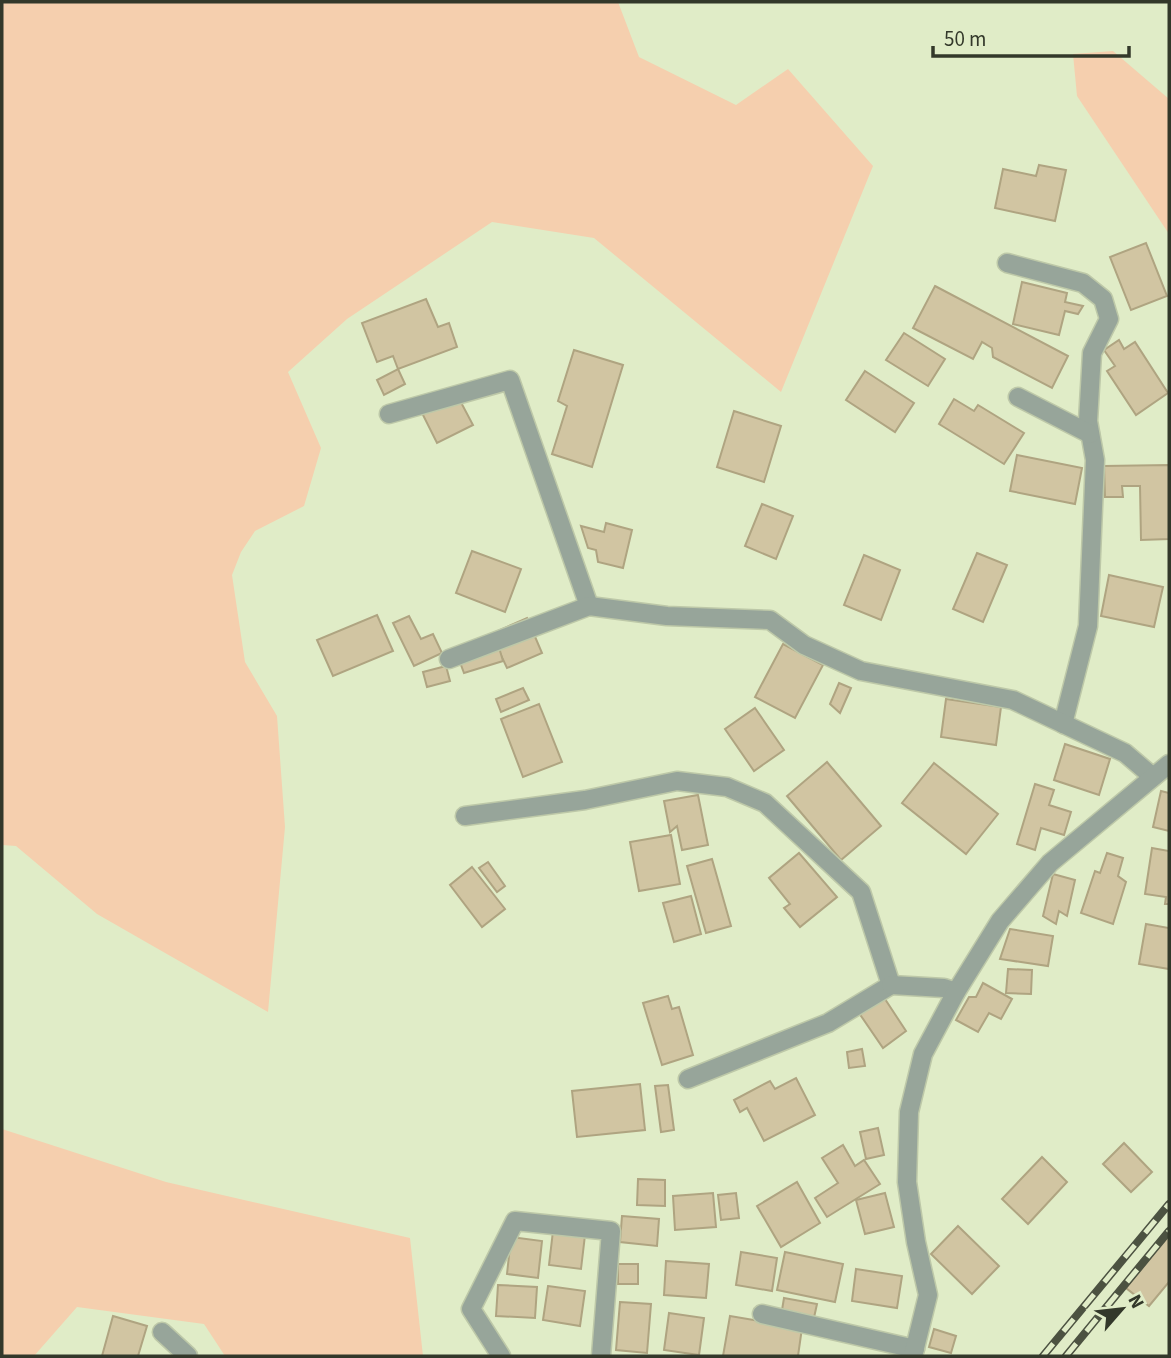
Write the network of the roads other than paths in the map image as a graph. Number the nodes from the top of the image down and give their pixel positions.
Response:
1 (1007, 263) dead end
2 (1018, 397) dead end
3 (389, 414) dead end
4 (1090, 434) junction
5 (589, 606) junction
6 (449, 659) dead end
7 (1063, 724) junction
8 (1169, 764) edge
9 (1153, 777) junction
10 (465, 816) dead end
11 (891, 985) junction
12 (956, 992) junction
13 (688, 1079) dead end
14 (762, 1314) dead end
15 (162, 1332) dead end
16 (914, 1353) edge
17 (188, 1356) edge
18 (502, 1356) edge
19 (601, 1356) edge

1 - 4 street
2 - 4 street
3 - 5 street
4 - 7 street
5 - 6 street
5 - 7 street
7 - 9 street
8 - 9 street
9 - 12 street
10 - 11 street
11 - 12 street
11 - 13 street
12 - 16 street
14 - 16 street
15 - 17 street
18 - 19 street

